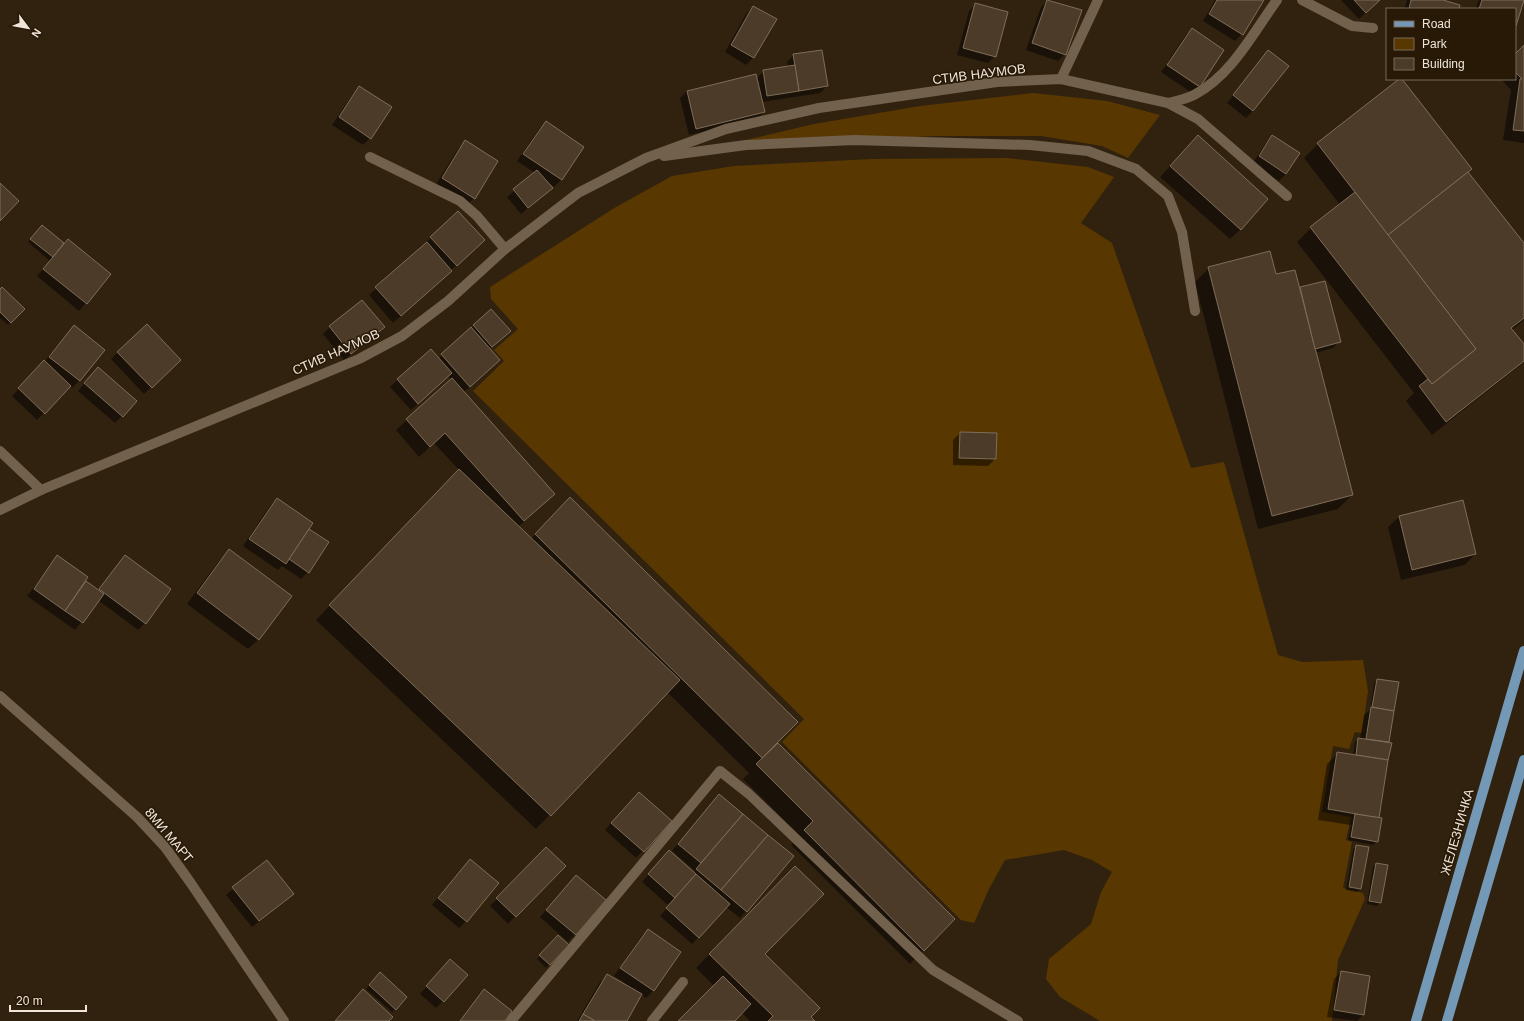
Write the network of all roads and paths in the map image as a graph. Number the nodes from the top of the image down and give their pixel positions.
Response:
1 (1098, 0) edge
2 (1276, 0) edge
3 (1302, 0) edge
4 (1373, 28) dead end
5 (1061, 79) junction
6 (1168, 103) junction
7 (370, 157) dead end
8 (646, 158) junction
9 (1287, 196) dead end
10 (505, 249) junction
11 (1195, 311) dead end
12 (0, 451) edge
13 (41, 490) junction
14 (0, 510) edge
15 (1524, 651) edge
16 (0, 696) edge
17 (1524, 760) edge
18 (683, 982) dead end
19 (284, 1021) edge
20 (511, 1021) edge
21 (652, 1021) edge
22 (1018, 1021) edge
23 (1416, 1021) edge
24 (1447, 1021) edge

1 - 5 street
2 - 6 street
3 - 4 street
5 - 6 street, СТИВ НАУМОВ
5 - 8 street, СТИВ НАУМОВ
6 - 9 street, СТИВ НАУМОВ
7 - 10 street
8 - 10 street, СТИВ НАУМОВ
8 - 11 street, СТИВ НАУМОВ
10 - 13 street, СТИВ НАУМОВ
12 - 13 street
13 - 14 street, СТИВ НАУМОВ
15 - 23 main road, ЖЕЛЕЗНИЧКА
16 - 19 street, 8МИ МАРТ
17 - 24 main road
18 - 21 street
20 - 22 street

